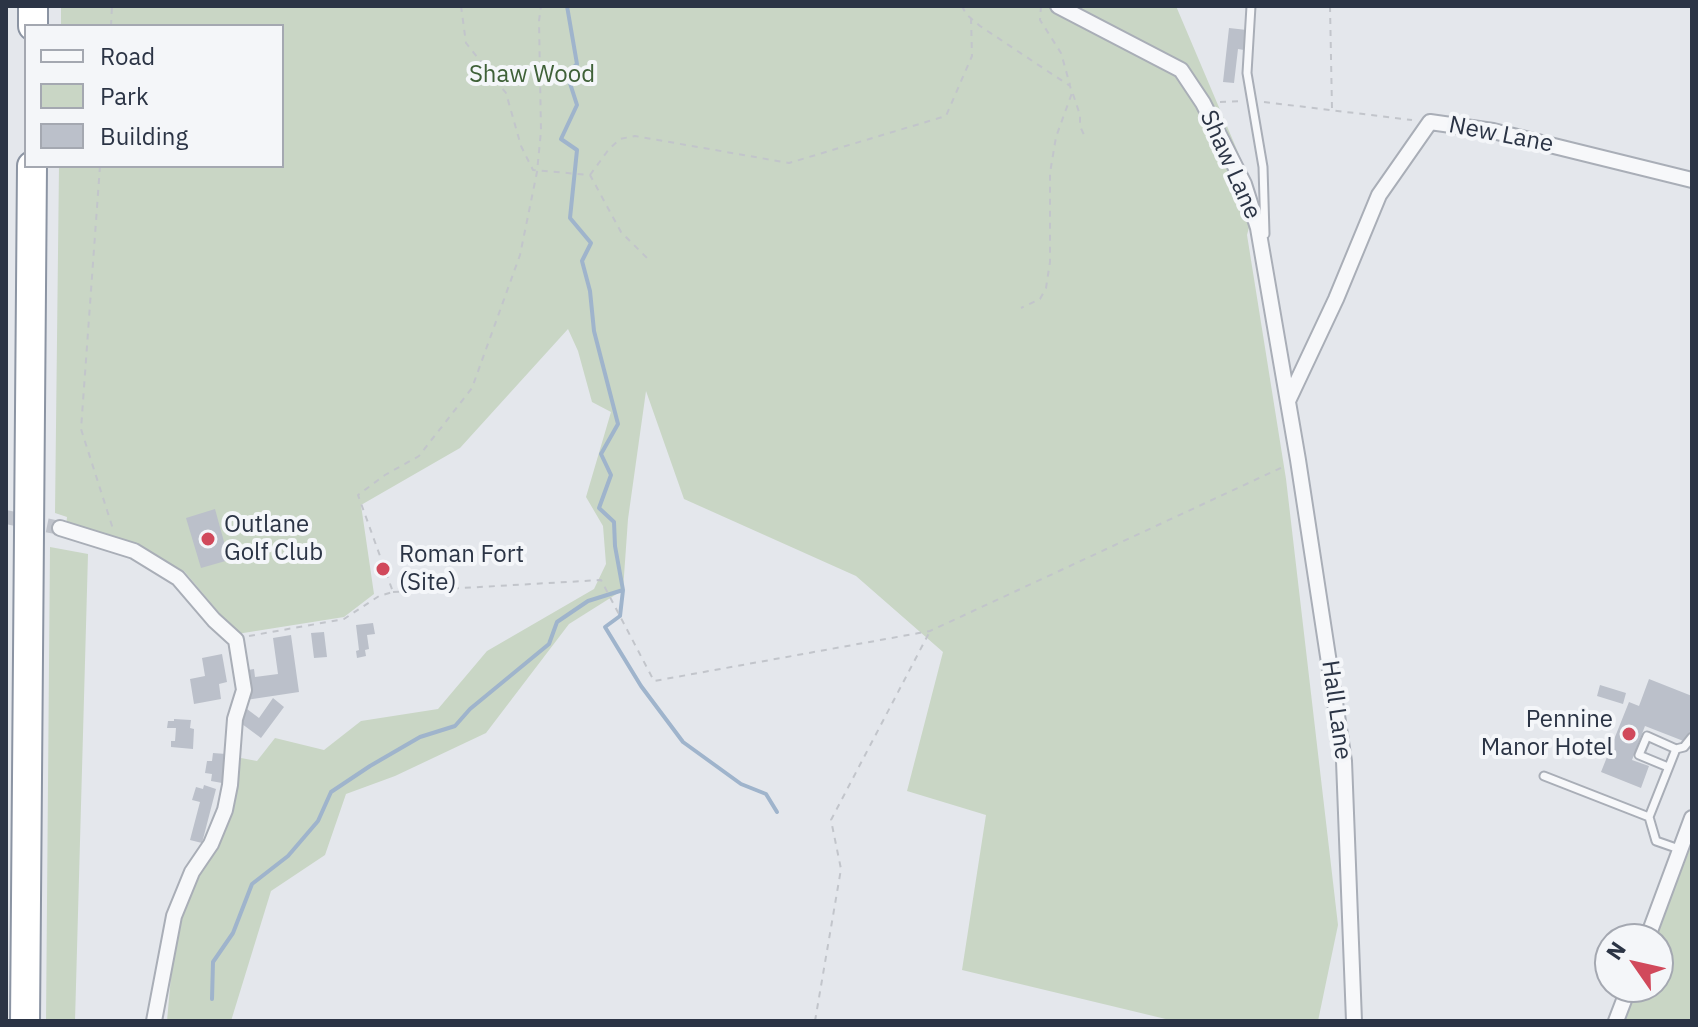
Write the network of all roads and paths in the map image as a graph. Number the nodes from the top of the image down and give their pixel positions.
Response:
1 (461, 6) edge
2 (541, 6) edge
3 (962, 6) edge
4 (1041, 6) edge
5 (1058, 6) edge
6 (1251, 6) edge
7 (1330, 6) edge
8 (971, 18) junction
9 (1070, 86) junction
10 (1072, 93) junction
11 (1251, 101) junction
12 (1203, 103) junction
13 (1332, 110) junction
14 (1430, 122) junction
15 (1084, 135) dead end
16 (32, 168) edge
17 (100, 168) edge
18 (537, 172) junction
19 (590, 175) junction
20 (1692, 180) edge
21 (651, 262) dead end
22 (1265, 266) junction
23 (1021, 308) dead end
24 (1287, 403) junction
25 (1298, 460) junction
26 (60, 528) tunnel mouth
27 (118, 546) junction
28 (393, 592) junction
29 (930, 631) junction
30 (236, 640) junction
31 (1692, 737) edge
32 (1676, 749) junction
33 (1668, 767) junction
34 (1544, 776) dead end
35 (1649, 817) junction
36 (1692, 818) edge
37 (1679, 849) junction
38 (1653, 923) edge
39 (25, 1021) edge
40 (154, 1021) edge
41 (815, 1021) edge
42 (1354, 1021) edge

1 - 18 path
2 - 18 path
3 - 8 path
4 - 9 path
5 - 12 street, Shaw Lane
6 - 11 lane
7 - 13 path
8 - 9 path
8 - 19 path
9 - 10 path
10 - 15 path
10 - 23 path
11 - 12 path
11 - 13 path
11 - 22 lane
12 - 22 street, Shaw Lane
13 - 14 path
14 - 20 street, New Lane
14 - 24 street, New Lane
16 - 39 highway
17 - 27 path
18 - 19 path
18 - 28 path
19 - 21 path
22 - 24 street, Shaw Lane
24 - 25 street, Hall Lane
25 - 29 path
25 - 42 street, Hall Lane
26 - 27 street
27 - 30 street
28 - 29 path
28 - 30 path
29 - 41 path
30 - 40 street
31 - 32 lane
32 - 33 lane
32 - 33 lane
33 - 35 lane
34 - 35 lane
35 - 37 lane
36 - 37 street
37 - 38 street

